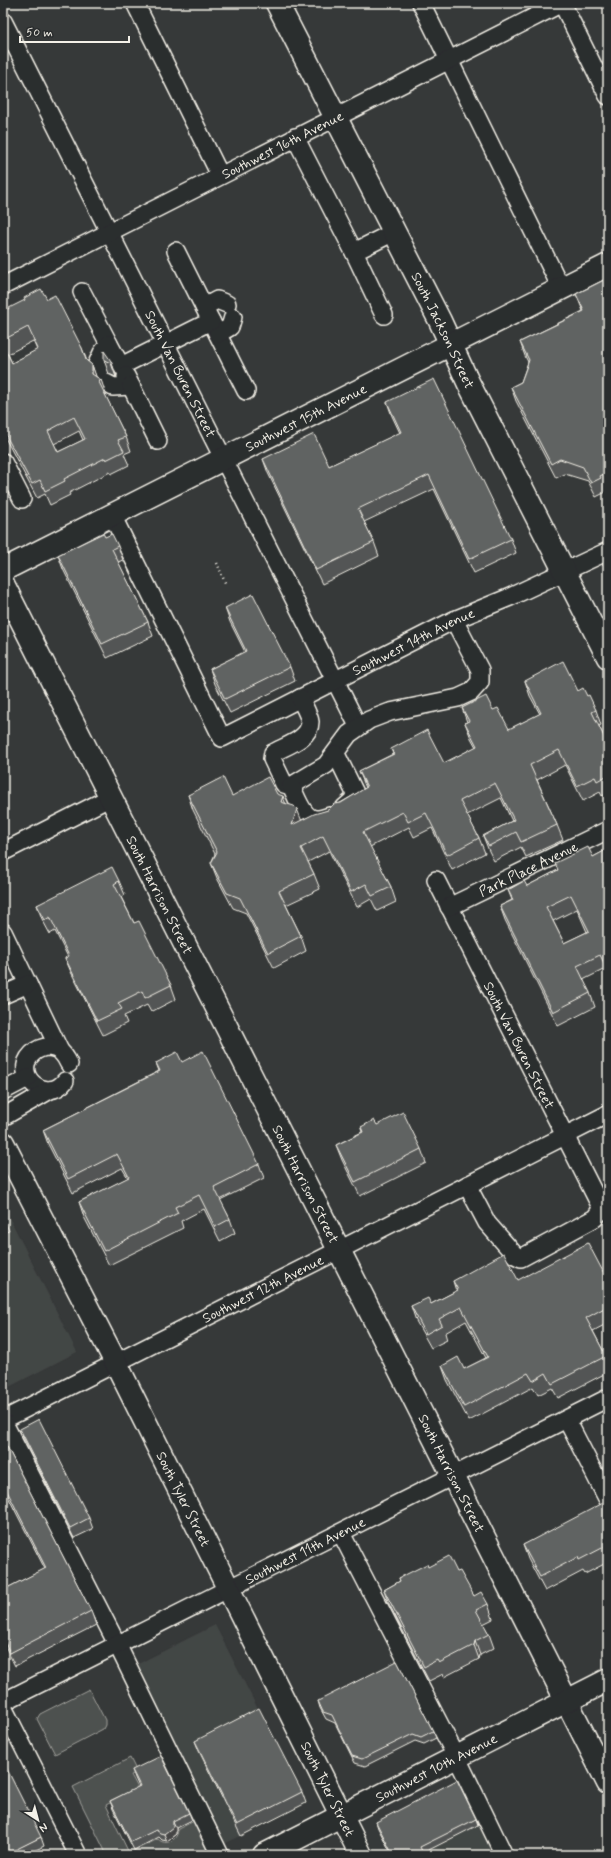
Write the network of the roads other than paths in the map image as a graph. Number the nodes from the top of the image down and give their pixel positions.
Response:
1 (136, 3) edge
2 (277, 3) edge
3 (421, 3) edge
4 (562, 3) edge
5 (3, 21) edge
6 (450, 60) junction
7 (608, 96) edge
8 (335, 118) junction
9 (296, 137) junction
10 (220, 175) junction
11 (109, 232) junction
12 (394, 232) junction
13 (176, 251) dead end
14 (354, 252) junction
15 (608, 265) edge
16 (3, 286) edge
17 (560, 288) junction
18 (82, 292) dead end
19 (384, 315) dead end
20 (211, 321) junction
21 (450, 343) junction
22 (109, 344) junction
23 (166, 344) junction
24 (121, 366) junction
25 (131, 386) junction
26 (246, 391) dead end
27 (158, 441) dead end
28 (223, 458) junction
29 (3, 462) edge
30 (22, 499) dead end
31 (112, 515) junction
32 (608, 552) edge
33 (3, 570) edge
34 (565, 572) junction
35 (3, 584) edge
36 (454, 620) junction
37 (608, 657) edge
38 (335, 680) junction
39 (300, 698) junction
40 (358, 726) junction
41 (336, 754) junction
42 (291, 786) junction
43 (111, 797) junction
44 (608, 830) edge
45 (3, 852) edge
46 (436, 880) dead end
47 (449, 907) junction
48 (3, 932) edge
49 (28, 984) junction
50 (3, 996) edge
51 (28, 1078) junction
52 (3, 1091) edge
53 (608, 1114) edge
54 (3, 1117) edge
55 (565, 1136) junction
56 (3, 1143) edge
57 (467, 1185) junction
58 (339, 1250) junction
59 (116, 1363) junction
60 (608, 1398) edge
61 (3, 1420) edge
62 (567, 1420) junction
63 (453, 1477) junction
64 (608, 1500) edge
65 (341, 1533) junction
66 (228, 1590) junction
67 (117, 1644) junction
68 (608, 1680) edge
69 (567, 1701) junction
70 (3, 1702) edge
71 (3, 1707) edge
72 (457, 1758) junction
73 (608, 1784) edge
74 (341, 1816) junction
75 (78, 1855) edge
76 (220, 1855) edge
77 (264, 1855) edge
78 (361, 1855) edge
79 (504, 1855) edge

1 - 10 street
2 - 8 main road, South Jackson Street
3 - 6 street
4 - 6 street, Southwest 16th Avenue
4 - 7 street
5 - 11 street, South Van Buren Street
6 - 8 street, Southwest 16th Avenue
6 - 17 street
8 - 9 street, Southwest 16th Avenue
8 - 12 main road, South Jackson Street
9 - 10 street, Southwest 16th Avenue
9 - 14 street
10 - 11 street, Southwest 16th Avenue
11 - 16 street, Southwest 16th Avenue
11 - 23 street, South Van Buren Street
12 - 14 street
12 - 21 main road, South Jackson Street
13 - 20 street
14 - 19 street
15 - 17 main road, Southwest 15th Avenue
17 - 21 main road, Southwest 15th Avenue
18 - 22 street
20 - 20 street
20 - 23 street
20 - 26 street
21 - 28 main road, Southwest 15th Avenue
21 - 34 main road, South Jackson Street
22 - 24 street
22 - 25 street
23 - 24 street
23 - 28 street, South Van Buren Street
24 - 25 street
25 - 27 street
28 - 31 main road, Southwest 15th Avenue
28 - 38 street, South Van Buren Street
29 - 30 street
31 - 33 main road, Southwest 15th Avenue
31 - 39 street, Southwest 14th Avenue
32 - 34 street, Southwest 14th Avenue
34 - 36 street, Southwest 14th Avenue
34 - 37 main road, South Jackson Street
35 - 43 main road, South Harrison Street
36 - 38 street, Southwest 14th Avenue
36 - 40 street
38 - 39 street, Southwest 14th Avenue
38 - 40 street, South Van Buren Street
39 - 42 street
40 - 41 street
41 - 42 street
41 - 42 street
43 - 45 street
43 - 58 main road, South Harrison Street
44 - 47 street, Park Place Avenue
46 - 47 street, South Van Buren Street
47 - 55 street, South Van Buren Street
48 - 49 street
49 - 50 street
49 - 51 street
51 - 52 street
51 - 54 street
53 - 55 street, Southwest 12th Avenue
55 - 57 street, Southwest 12th Avenue
55 - 57 street, South Van Buren Street
56 - 59 main road, South Tyler Street
57 - 58 street, Southwest 12th Avenue
58 - 59 street, Southwest 12th Avenue
58 - 63 main road, South Harrison Street
59 - 61 street, Southwest 12th Avenue
59 - 66 main road, South Tyler Street
60 - 62 street, Southwest 11th Avenue
61 - 67 street
62 - 63 street, Southwest 11th Avenue
62 - 64 street
63 - 65 street, Southwest 11th Avenue
63 - 69 main road, South Harrison Street
65 - 66 street, Southwest 11th Avenue
65 - 72 street
66 - 67 street, Southwest 11th Avenue
66 - 74 main road, South Tyler Street
67 - 70 street, Southwest 11th Avenue
67 - 76 street
68 - 69 main road, Southwest 10th Avenue
69 - 72 main road, Southwest 10th Avenue
69 - 73 main road, South Harrison Street
71 - 75 street
72 - 74 main road, Southwest 10th Avenue
72 - 79 street
74 - 77 main road, Southwest 10th Avenue
74 - 78 main road, South Tyler Street

